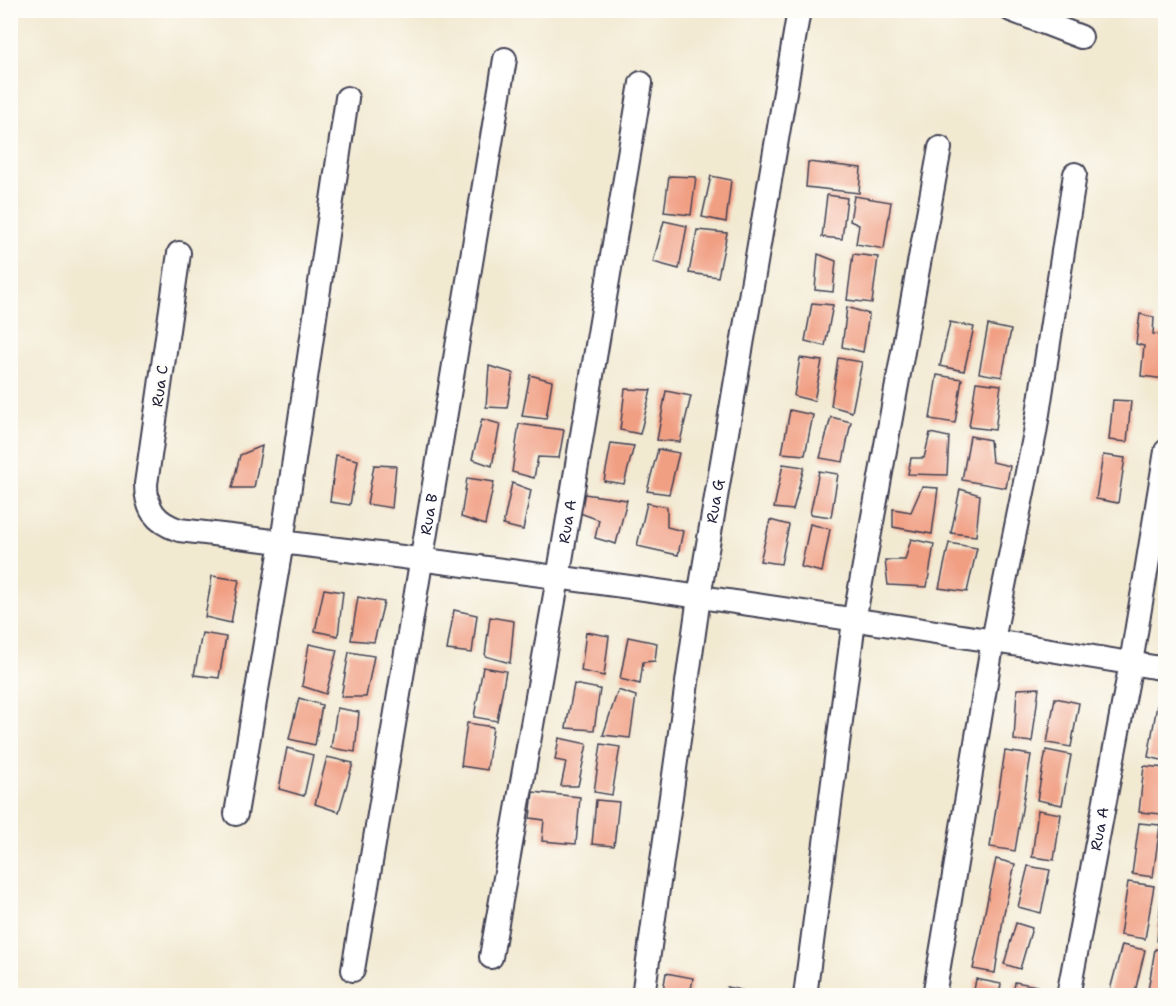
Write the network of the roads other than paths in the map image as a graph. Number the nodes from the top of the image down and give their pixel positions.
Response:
1 (799, 10) edge
2 (1011, 10) edge
3 (1081, 37) dead end
4 (505, 59) dead end
5 (641, 83) dead end
6 (347, 98) dead end
7 (940, 148) dead end
8 (1075, 174) dead end
9 (179, 253) dead end
10 (1166, 451) edge
11 (282, 542) junction
12 (423, 560) junction
13 (558, 578) junction
14 (699, 597) junction
15 (854, 621) junction
16 (993, 640) junction
17 (1131, 663) junction
18 (1166, 669) edge
19 (236, 814) dead end
20 (491, 957) dead end
21 (353, 970) dead end
22 (643, 996) edge
23 (805, 996) edge
24 (934, 996) edge
25 (1068, 996) edge

1 - 14 street, Rua G
2 - 3 street
4 - 12 street, Rua B
5 - 13 street, Rua A
6 - 11 street
7 - 15 street
8 - 16 street
9 - 11 street, Rua C
10 - 17 street, Rua A
11 - 12 street
11 - 19 street
12 - 13 street
12 - 21 street, Rua B
13 - 14 street
13 - 20 street, Rua A
14 - 15 street
14 - 22 street, Rua G
15 - 16 street
15 - 23 street
16 - 17 street
16 - 24 street
17 - 18 street
17 - 25 street, Rua A

